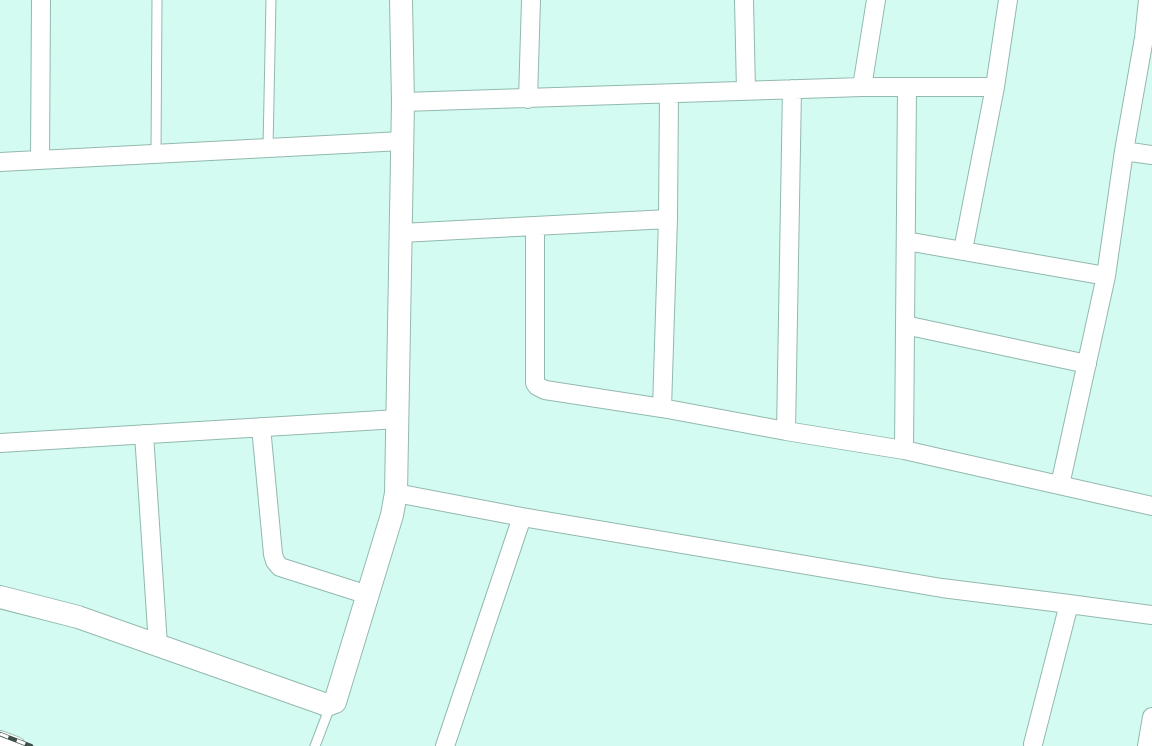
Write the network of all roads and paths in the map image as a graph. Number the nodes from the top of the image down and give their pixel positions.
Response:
1 (41, 0) edge
2 (157, 0) edge
3 (271, 0) edge
4 (401, 0) edge
5 (531, 0) edge
6 (744, 0) edge
7 (876, 0) edge
8 (1008, 0) edge
9 (1148, 0) edge
10 (1148, 38) edge
11 (862, 87) junction
12 (907, 87) junction
13 (995, 87) junction
14 (792, 89) junction
15 (746, 91) junction
16 (669, 94) junction
17 (528, 99) junction
18 (403, 102) junction
19 (402, 141) junction
20 (268, 148) junction
21 (1124, 151) junction
22 (156, 154) junction
23 (1152, 154) edge
24 (40, 160) junction
25 (0, 162) edge
26 (668, 219) junction
27 (535, 226) junction
28 (401, 234) junction
29 (906, 241) junction
30 (963, 250) junction
31 (1106, 276) junction
32 (905, 326) junction
33 (1087, 364) junction
34 (662, 408) junction
35 (398, 419) junction
36 (261, 427) junction
37 (786, 431) junction
38 (144, 434) junction
39 (0, 443) edge
40 (904, 450) junction
41 (1060, 485) junction
42 (396, 493) junction
43 (1152, 506) edge
44 (522, 517) junction
45 (368, 595) junction
46 (0, 597) edge
47 (1069, 604) junction
48 (1152, 615) edge
49 (158, 645) junction
50 (331, 704) junction
51 (1152, 717) edge
52 (0, 740) edge
53 (1032, 744) dead end
54 (16, 746) edge
55 (315, 746) edge
56 (444, 746) edge
57 (1147, 746) edge

1 - 24 street
2 - 22 lane
3 - 20 lane
4 - 18 street
5 - 17 street
6 - 15 street
7 - 11 street
8 - 13 street
9 - 10 street
10 - 21 street
11 - 12 street
11 - 14 street
12 - 13 street
12 - 29 street
13 - 30 street
14 - 15 street
14 - 37 street
15 - 16 street
16 - 17 street
16 - 26 street
17 - 18 street
18 - 19 street
19 - 20 street
19 - 28 street
20 - 22 street
21 - 23 street
21 - 31 street
22 - 24 street
24 - 25 street
26 - 27 street
26 - 34 street
27 - 28 street
27 - 34 street
28 - 35 street
29 - 30 street
29 - 32 street
30 - 31 street
31 - 33 street
32 - 33 street
32 - 40 street
33 - 41 street
34 - 37 street
35 - 36 street
35 - 42 street
36 - 38 street
36 - 45 street
37 - 40 street
38 - 39 street
38 - 49 street
40 - 41 street
41 - 43 street
42 - 44 street
42 - 45 street
44 - 47 street
44 - 56 street
45 - 50 street
46 - 49 street
47 - 48 street
47 - 53 street
49 - 50 street
50 - 55 lane
51 - 57 street
52 - 54 street

